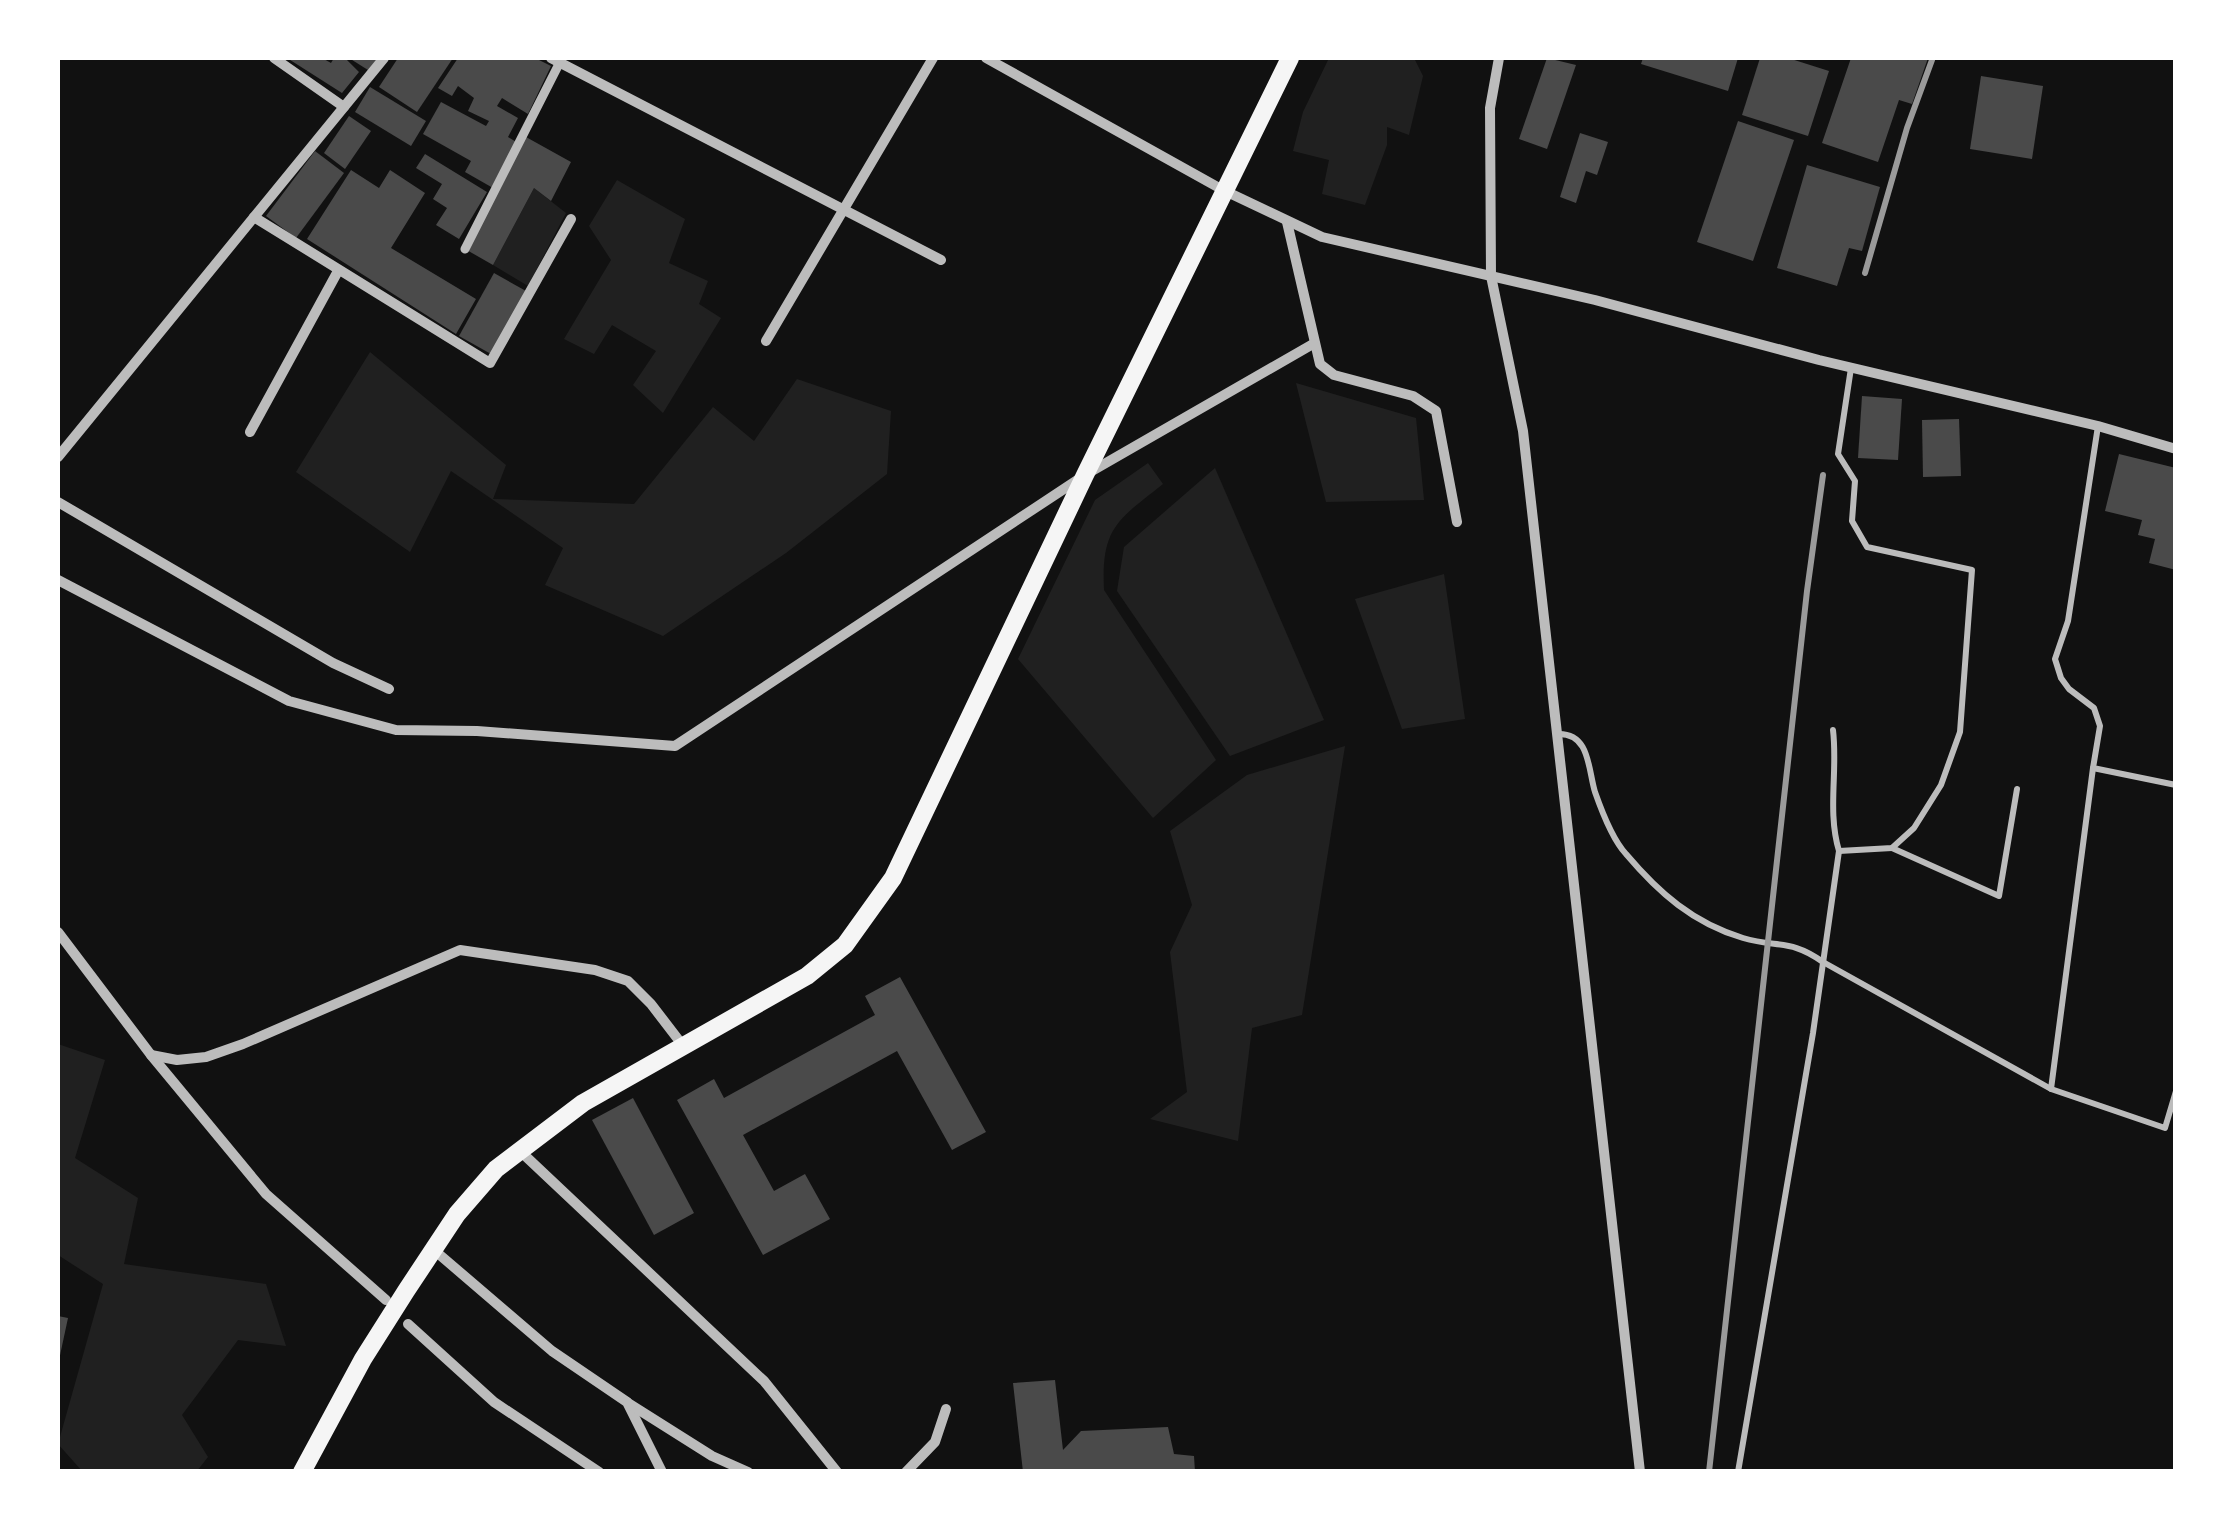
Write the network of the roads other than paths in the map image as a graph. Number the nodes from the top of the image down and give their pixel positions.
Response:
1 (274, 58) edge
2 (384, 58) edge
3 (933, 58) edge
4 (986, 58) edge
5 (1290, 58) edge
6 (1499, 58) edge
7 (556, 60) edge
8 (344, 107) junction
9 (1223, 190) junction
10 (843, 209) junction
11 (254, 217) junction
12 (571, 220) dead end
13 (1287, 222) junction
14 (464, 249) dead end
15 (941, 260) dead end
16 (338, 271) junction
17 (1490, 276) junction
18 (766, 341) dead end
19 (1313, 344) junction
20 (1851, 367) junction
21 (2098, 426) junction
22 (250, 432) dead end
23 (2176, 449) edge
24 (58, 457) edge
25 (1085, 475) junction
26 (58, 502) edge
27 (1457, 522) dead end
28 (58, 580) edge
29 (389, 688) dead end
30 (1833, 730) dead end
31 (1558, 734) junction
32 (2094, 768) junction
33 (2176, 785) edge
34 (2017, 789) dead end
35 (1892, 848) junction
36 (1838, 850) junction
37 (58, 932) edge
38 (1823, 962) junction
39 (684, 1047) junction
40 (152, 1055) junction
41 (2051, 1089) junction
42 (2176, 1091) edge
43 (520, 1150) junction
44 (434, 1250) junction
45 (386, 1300) dead end
46 (408, 1324) dead end
47 (627, 1402) junction
48 (946, 1409) dead end
49 (302, 1472) edge
50 (598, 1472) edge
51 (662, 1472) edge
52 (748, 1472) edge
53 (836, 1472) edge
54 (906, 1472) edge
55 (1640, 1472) edge
56 (1738, 1472) edge

1 - 8 street
2 - 8 street
3 - 10 street
4 - 9 street
5 - 9 main road
6 - 17 street
7 - 10 street
7 - 14 street
8 - 11 street
9 - 13 street
9 - 25 main road
10 - 15 street
10 - 18 street
11 - 16 street
11 - 24 street
12 - 16 street
13 - 17 street
13 - 19 street
16 - 22 street
17 - 20 street
17 - 31 street
19 - 25 street
19 - 27 street
20 - 21 street
20 - 35 lane
21 - 23 street
21 - 32 lane
25 - 28 street
25 - 39 main road
26 - 29 street
30 - 36 lane
31 - 38 lane
31 - 55 street
32 - 33 lane
32 - 41 lane
34 - 35 lane
35 - 36 lane
36 - 38 lane
37 - 40 street
38 - 41 lane
38 - 56 lane
39 - 40 street
39 - 43 main road
40 - 45 street
41 - 42 lane
43 - 44 main road
43 - 53 street
44 - 47 street
44 - 49 main road
46 - 50 street
47 - 51 street
47 - 52 street
48 - 54 street

